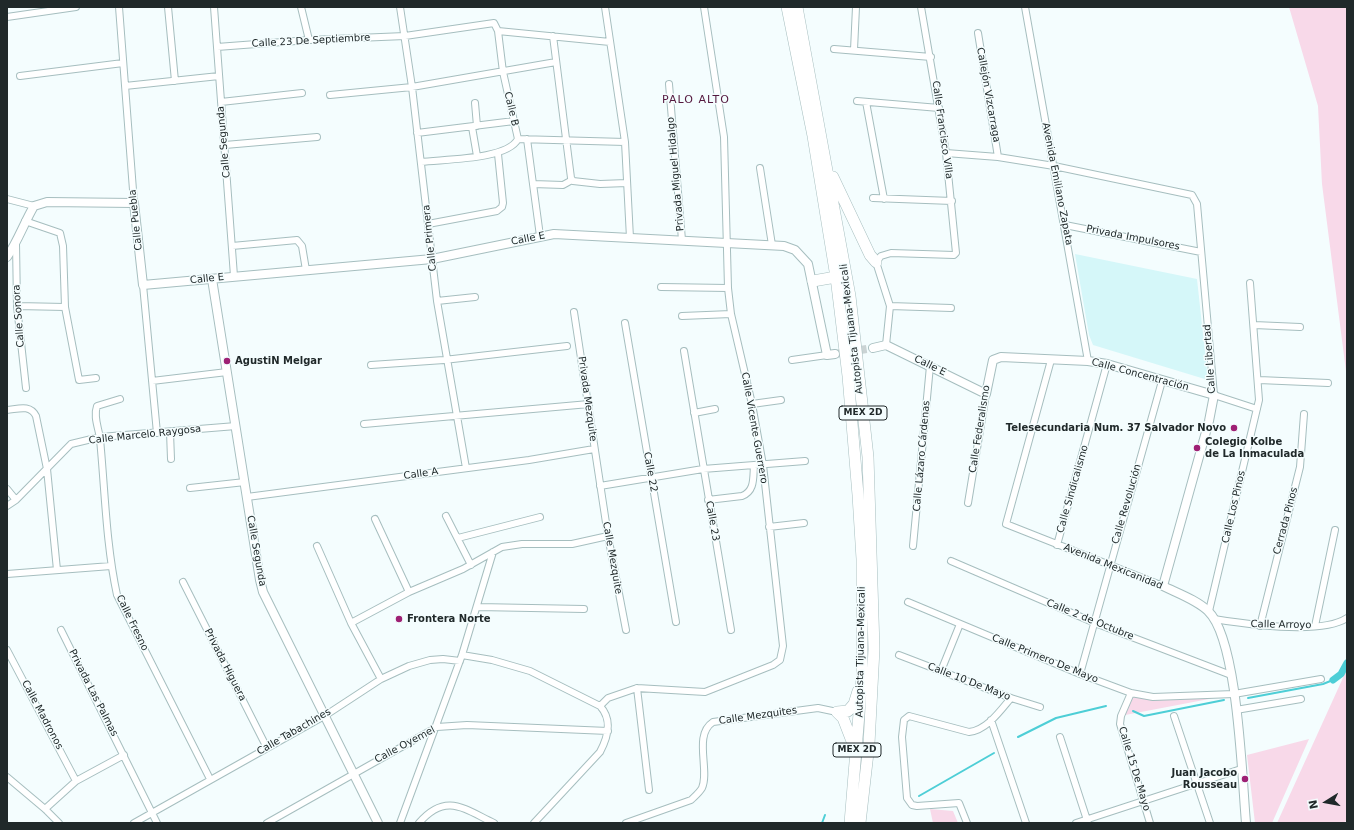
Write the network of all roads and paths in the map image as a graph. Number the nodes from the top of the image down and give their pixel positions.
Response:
1 (76, 7) edge
2 (119, 7) edge
3 (168, 7) edge
4 (214, 7) edge
5 (301, 7) edge
6 (400, 7) edge
7 (604, 7) edge
8 (704, 7) edge
9 (787, 7) edge
10 (797, 7) edge
11 (856, 7) edge
12 (921, 7) edge
13 (1025, 7) edge
14 (7, 17) edge
15 (494, 23) joint
16 (498, 31) junction
17 (978, 34) dead end
18 (405, 36) junction
19 (553, 36) junction
20 (308, 40) junction
21 (610, 42) junction
22 (217, 48) junction
23 (834, 49) dead end
24 (854, 50) junction
25 (931, 57) junction
26 (556, 62) junction
27 (123, 63) junction
28 (503, 72) junction
29 (20, 76) dead end
30 (219, 76) junction
31 (175, 81) junction
32 (669, 84) dead end
33 (125, 86) junction
34 (412, 87) junction
35 (302, 93) dead end
36 (330, 95) dead end
37 (221, 102) junction
38 (857, 102) dead end
39 (866, 102) junction
40 (475, 103) dead end
41 (939, 108) junction
42 (514, 120) junction
43 (475, 127) junction
44 (417, 133) junction
45 (317, 137) dead end
46 (518, 139) junction
47 (527, 140) junction
48 (566, 140) junction
49 (625, 142) junction
50 (225, 145) junction
51 (946, 153) junction
52 (498, 154) junction
53 (477, 156) junction
54 (998, 157) junction
55 (421, 162) junction
56 (1054, 166) junction
57 (760, 168) dead end
58 (828, 168) junction
59 (572, 180) junction
60 (627, 183) junction
61 (533, 184) junction
62 (873, 198) dead end
63 (7, 199) edge
64 (884, 199) junction
65 (952, 201) junction
66 (134, 203) junction
67 (34, 206) junction
68 (25, 221) junction
69 (428, 224) junction
70 (1065, 225) junction
71 (540, 236) junction
72 (630, 238) junction
73 (682, 240) junction
74 (727, 242) junction
75 (16, 243) junction
76 (772, 245) junction
77 (232, 246) junction
78 (1201, 252) junction
79 (7, 257) edge
80 (432, 259) junction
81 (879, 259) junction
82 (306, 270) junction
83 (234, 276) junction
84 (836, 277) junction
85 (212, 279) junction
86 (813, 280) junction
87 (1250, 283) dead end
88 (143, 285) junction
89 (661, 287) dead end
90 (728, 288) junction
91 (475, 297) dead end
92 (437, 301) junction
93 (16, 306) junction
94 (890, 306) junction
95 (65, 307) junction
96 (951, 308) dead end
97 (574, 312) dead end
98 (731, 314) junction
99 (682, 316) dead end
100 (625, 323) dead end
101 (1254, 325) junction
102 (1300, 327) dead end
103 (886, 345) junction
104 (567, 346) dead end
105 (872, 348) tunnel mouth
106 (684, 351) dead end
107 (831, 354) joint
108 (996, 358) joint
109 (447, 360) junction
110 (792, 360) dead end
111 (1051, 360) junction
112 (1088, 361) junction
113 (1107, 364) junction
114 (370, 365) dead end
115 (930, 366) junction
116 (227, 372) junction
117 (96, 378) dead end
118 (1259, 380) junction
119 (152, 381) junction
120 (1162, 381) junction
121 (1328, 383) dead end
122 (26, 388) dead end
123 (986, 394) junction
124 (1214, 395) junction
125 (120, 399) dead end
126 (781, 400) dead end
127 (588, 404) junction
128 (752, 404) junction
129 (715, 409) dead end
130 (1257, 409) junction
131 (7, 410) edge
132 (694, 413) junction
133 (1304, 414) dead end
134 (457, 416) junction
135 (364, 424) dead end
136 (236, 426) junction
137 (170, 432) junction
138 (156, 433) junction
139 (100, 437) junction
140 (594, 448) junction
141 (171, 459) dead end
142 (804, 461) dead end
143 (754, 465) junction
144 (763, 465) junction
145 (466, 468) junction
146 (47, 469) junction
147 (704, 469) junction
148 (651, 477) junction
149 (245, 482) junction
150 (600, 486) junction
151 (190, 488) dead end
152 (7, 489) edge
153 (247, 497) junction
154 (16, 500) junction
155 (708, 500) junction
156 (968, 503) dead end
157 (7, 506) edge
158 (446, 516) dead end
159 (540, 517) dead end
160 (376, 519) dead end
161 (804, 523) dead end
162 (769, 528) junction
163 (1335, 530) dead end
164 (608, 536) junction
165 (458, 538) junction
166 (1057, 545) junction
167 (317, 546) dead end
168 (913, 546) dead end
169 (493, 552) junction
170 (951, 561) dead end
171 (471, 565) junction
172 (1109, 565) junction
173 (111, 566) junction
174 (57, 570) junction
175 (7, 574) edge
176 (183, 582) dead end
177 (1163, 586) junction
178 (409, 592) junction
179 (908, 602) dead end
180 (478, 607) junction
181 (584, 609) dead end
182 (1209, 611) junction
183 (1347, 618) edge
184 (1214, 619) junction
185 (676, 622) dead end
186 (1095, 622) junction
187 (351, 623) junction
188 (960, 624) junction
189 (1260, 626) junction
190 (1315, 626) junction
191 (61, 630) dead end
192 (626, 630) dead end
193 (731, 630) dead end
194 (7, 650) edge
195 (898, 655) dead end
196 (461, 658) junction
197 (941, 671) junction
198 (1080, 674) junction
199 (1231, 675) junction
200 (862, 678) junction
201 (381, 679) junction
202 (1321, 679) dead end
203 (637, 688) junction
204 (1131, 693) junction
205 (1234, 694) junction
206 (1011, 698) junction
207 (1301, 699) dead end
208 (600, 706) junction
209 (1040, 707) dead end
210 (1236, 710) junction
211 (837, 712) junction
212 (326, 715) junction
213 (1174, 716) dead end
214 (991, 720) junction
215 (437, 727) junction
216 (608, 731) junction
217 (1060, 737) dead end
218 (267, 748) junction
219 (124, 755) junction
220 (857, 756) junction
221 (1241, 769) junction
222 (353, 772) junction
223 (7, 777) edge
224 (210, 779) junction
225 (76, 781) junction
226 (1198, 784) junction
227 (649, 790) dead end
228 (1143, 801) junction
229 (45, 808) junction
230 (152, 813) junction
231 (861, 819) edge
232 (1087, 821) edge
233 (59, 823) edge
234 (134, 823) edge
235 (157, 823) edge
236 (267, 823) edge
237 (378, 823) edge
238 (400, 823) edge
239 (419, 823) edge
240 (494, 823) edge
241 (534, 823) edge
242 (626, 823) edge
243 (849, 823) edge
244 (967, 823) edge
245 (1026, 823) edge
246 (1076, 823) edge
247 (1150, 823) edge
248 (1210, 823) edge
249 (1246, 823) edge

1 - 14 street
2 - 27 street, Calle Puebla
3 - 31 street
4 - 22 street, Calle Segunda
5 - 20 street
6 - 18 street, Calle Primera
7 - 21 street
8 - 74 street, Calle Vicente Guerrero
9 - 84 highway, Autopista Tijuana-Mexicali / MEX 2D
10 - 58 highway, Autopista Tijuana-Mexicali / MEX 2D
11 - 24 street
12 - 25 street, Calle Francisco Villa
13 - 56 street, Avenida Emiliano Zapata
15 - 16 street, Calle B
15 - 18 street, Calle 23 De Septiembre
16 - 19 street
16 - 28 street, Calle B
17 - 54 street, Callejón Vizcarraga
18 - 20 street, Calle 23 De Septiembre
18 - 34 street, Calle Primera
19 - 21 street
19 - 26 street
20 - 22 street, Calle 23 De Septiembre
21 - 49 street
22 - 30 street, Calle Segunda
23 - 24 street
24 - 25 street
25 - 41 street, Calle Francisco Villa
26 - 28 street
26 - 48 street
27 - 29 street
27 - 33 street, Calle Puebla
28 - 34 street
28 - 42 street, Calle B
30 - 31 street
30 - 37 street, Calle Segunda
31 - 33 street
32 - 73 street, Privada Miguel Hidalgo
33 - 66 street, Calle Puebla
34 - 36 street
34 - 44 street, Calle Primera
35 - 37 street
37 - 50 street, Calle Segunda
38 - 39 street
39 - 41 street
39 - 64 street
40 - 43 street
41 - 51 street, Calle Francisco Villa
42 - 43 street
42 - 46 street, Calle B
43 - 44 street
43 - 53 street
44 - 55 street, Calle Primera
45 - 50 street
46 - 47 street
46 - 52 street, Calle B
47 - 48 street
47 - 61 street
48 - 49 street
48 - 59 street
49 - 60 street
50 - 77 street, Calle Segunda
51 - 54 street
51 - 65 street, Calle Francisco Villa
52 - 53 street
52 - 69 street
53 - 55 street
54 - 56 street
55 - 69 street, Calle Primera
56 - 70 street, Avenida Emiliano Zapata
56 - 78 street, Calle Libertad
57 - 76 street
58 - 81 highway
58 - 231 highway, Autopista Tijuana-Mexicali / MEX 2D
59 - 60 street
59 - 61 street
60 - 72 street
61 - 71 street
62 - 64 street
63 - 67 street
64 - 65 street
65 - 81 street, Calle Francisco Villa
66 - 67 main road
66 - 88 main road, Calle Puebla
67 - 68 main road
68 - 75 main road
68 - 95 street
69 - 80 street, Calle Primera
70 - 78 street, Privada Impulsores
70 - 112 street, Avenida Emiliano Zapata
71 - 72 main road, Calle E
71 - 80 main road, Calle E
72 - 73 main road, Calle E
73 - 74 main road, Calle E
74 - 76 main road, Calle E
74 - 90 street, Calle Vicente Guerrero
75 - 79 main road
75 - 93 street, Calle Sonora
76 - 86 main road, Calle E
77 - 82 street
77 - 83 street, Calle Segunda
78 - 124 street, Calle Libertad
80 - 82 main road, Calle E
80 - 92 street, Calle Primera
81 - 94 street
82 - 83 main road, Calle E
83 - 85 main road, Calle E
84 - 86 highway
84 - 200 highway, Autopista Tijuana-Mexicali / MEX 2D
85 - 88 main road, Calle E
85 - 116 main road, Calle Segunda
86 - 107 main road, Calle E
87 - 101 street, Calle Los Pinos
88 - 119 street, Calle Puebla
89 - 90 street
90 - 98 street, Calle Vicente Guerrero
91 - 92 street
92 - 109 street, Calle Primera
93 - 95 street
93 - 122 street, Calle Sonora
94 - 96 street
94 - 103 street
95 - 117 street
97 - 127 street, Privada Mezquite
98 - 99 street
98 - 128 street, Calle Vicente Guerrero
100 - 148 street, Calle 22
101 - 102 street
101 - 118 street, Calle Los Pinos
103 - 105 main road
103 - 115 main road, Calle E
104 - 109 street
106 - 132 street, Calle 23
107 - 110 street
108 - 111 main road, Calle Concentración
108 - 123 main road, Calle Federalismo
109 - 114 street
109 - 134 street, Calle Primera
111 - 112 main road, Calle Concentración
111 - 166 street, Avenida Mexicanidad
112 - 113 main road, Calle Concentración
113 - 120 main road, Calle Concentración
113 - 166 street, Calle Sindicalismo
115 - 123 main road, Calle E
115 - 168 street, Calle Lázaro Cárdenas
116 - 119 street
116 - 136 main road, Calle Segunda
118 - 121 street
118 - 130 street, Calle Los Pinos
119 - 138 street, Calle Puebla
120 - 124 main road, Calle Concentración
120 - 172 street, Calle Revolución
123 - 156 street, Calle Federalismo
124 - 130 street, Calle Concentración
124 - 177 main road, Calle Libertad
125 - 139 street, Calle Fresno
126 - 128 street
127 - 134 street
127 - 140 street, Privada Mezquite
128 - 144 street, Calle Vicente Guerrero
129 - 132 street
130 - 182 street, Calle Los Pinos
131 - 146 street
132 - 147 street, Calle 23
133 - 189 street, Cerrada Pinos
134 - 135 street
134 - 145 street, Calle Primera
136 - 137 street, Calle Marcelo Raygosa
136 - 149 main road, Calle Segunda
137 - 138 street, Calle Marcelo Raygosa
137 - 141 street
138 - 139 street, Calle Marcelo Raygosa
139 - 146 street, Calle Marcelo Raygosa
139 - 173 street, Calle Fresno
140 - 145 street, Calle A
140 - 150 street, Privada Mezquite
142 - 144 street
143 - 144 street
143 - 147 street
143 - 155 street
144 - 162 street, Calle Vicente Guerrero
145 - 153 street, Calle A
146 - 154 street, Calle Marcelo Raygosa
146 - 174 street
147 - 148 street
147 - 155 street, Calle 23
148 - 150 street
148 - 185 street, Calle 22
149 - 151 street
149 - 153 main road, Calle Segunda
150 - 164 street, Calle Mezquite
152 - 154 street
153 - 212 main road, Calle Segunda
154 - 157 street, Calle Marcelo Raygosa
155 - 193 street, Calle 23
158 - 165 street
159 - 165 street
160 - 178 street
161 - 162 street
162 - 203 street, Calle Vicente Guerrero
163 - 190 street
164 - 169 street
164 - 192 street, Calle Mezquite
165 - 171 street
166 - 172 street, Avenida Mexicanidad
167 - 187 street
169 - 171 street
169 - 180 street
170 - 186 street, Calle 2 de Octubre
171 - 178 street
172 - 177 street, Avenida Mexicanidad
172 - 186 street, Calle Revolución
173 - 174 street
173 - 224 street, Calle Fresno
174 - 175 street
176 - 218 street, Privada Higuera
177 - 182 main road, Avenida Mexicanidad
178 - 187 street
179 - 188 street, Calle Primero De Mayo
180 - 181 street
180 - 196 street
182 - 184 main road, Avenida Mexicanidad
183 - 190 street, Calle Arroyo
184 - 189 street, Calle Arroyo
184 - 199 main road, Avenida Mexicanidad
186 - 198 street, Calle Revolución
186 - 199 street, Calle 2 de Octubre
187 - 201 street
188 - 197 street
188 - 198 street, Calle Primero De Mayo
189 - 190 street, Calle Arroyo
191 - 219 street, Privada Las Palmas
194 - 225 street, Calle Madronos
195 - 197 street, Calle 10 De Mayo
196 - 201 street, Calle Tabachines
196 - 208 street, Calle Tabachines
196 - 215 street
197 - 206 street, Calle 10 De Mayo
198 - 204 street, Calle Primero De Mayo
199 - 205 main road, Avenida Mexicanidad
200 - 211 highway
200 - 220 highway, Autopista Tijuana-Mexicali / MEX 2D
201 - 212 street, Calle Tabachines
202 - 205 street
203 - 208 street, Calle Vicente Guerrero
203 - 227 street
204 - 205 street
204 - 228 street, Calle 15 De Mayo
205 - 210 main road, Avenida Mexicanidad
206 - 209 street, Calle 10 De Mayo
206 - 214 street
207 - 210 street
208 - 216 street
210 - 221 main road, Avenida Mexicanidad
211 - 220 highway
211 - 242 street, Calle Mezquites
212 - 218 street, Calle Tabachines
212 - 222 main road, Calle Segunda
213 - 226 street
214 - 244 street
214 - 245 street
215 - 216 street, Calle Oyemel
215 - 222 street, Calle Oyemel
215 - 238 street
216 - 241 street
217 - 232 street
218 - 224 street, Calle Tabachines
219 - 225 street
219 - 230 street, Privada Las Palmas
220 - 243 highway, Autopista Tijuana-Mexicali / MEX 2D
221 - 226 street
221 - 249 main road, Avenida Mexicanidad
222 - 236 street, Calle Oyemel
222 - 237 main road, Calle Segunda
223 - 229 street
224 - 230 street, Calle Tabachines
225 - 229 street
226 - 228 street
226 - 248 street
228 - 232 street
228 - 247 street, Calle 15 De Mayo
229 - 233 street
230 - 234 street, Calle Tabachines
230 - 235 street, Privada Las Palmas
232 - 246 street
239 - 240 street

